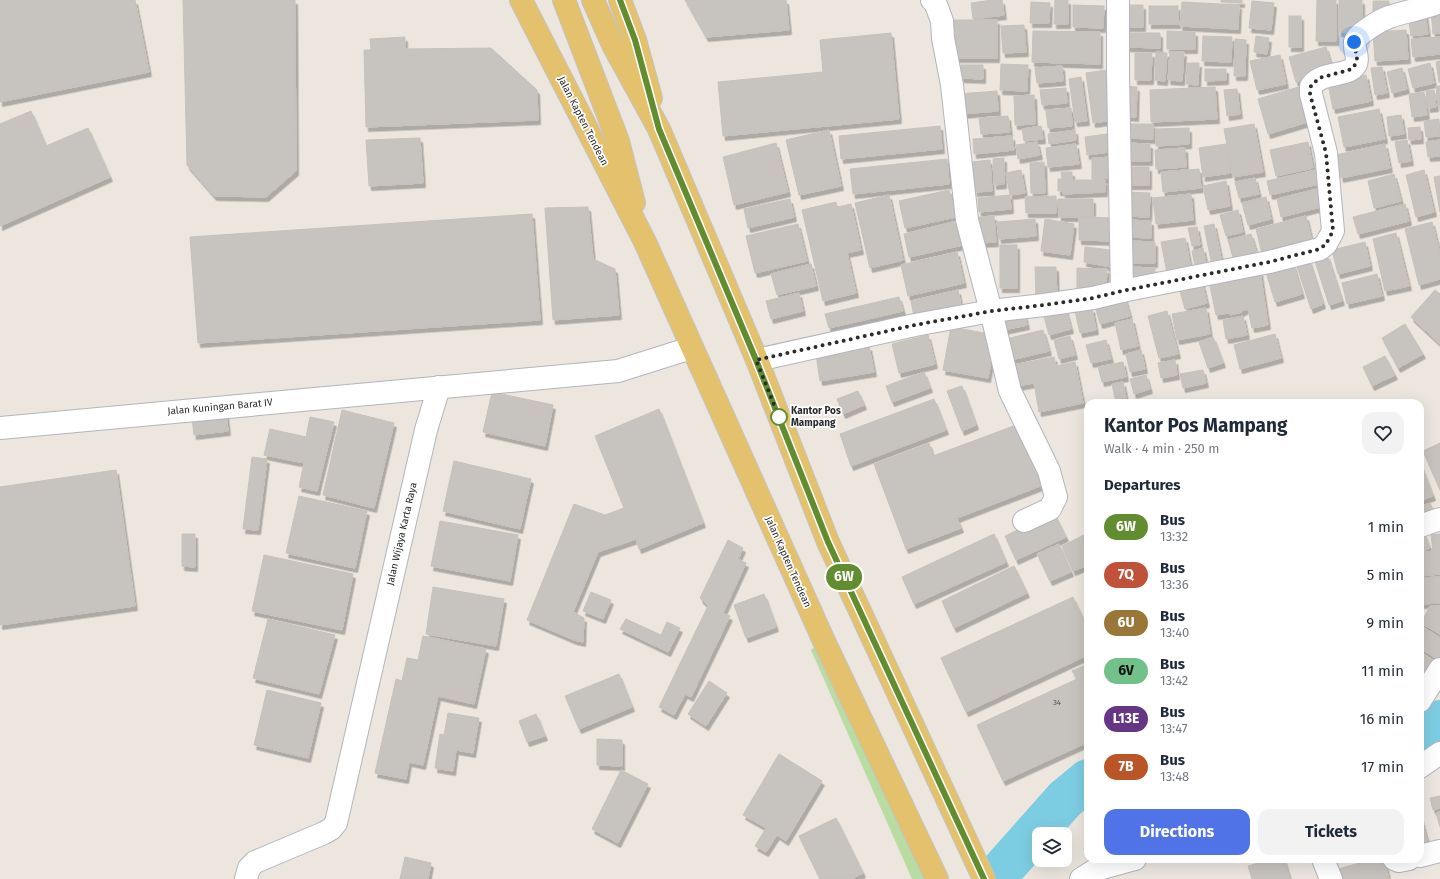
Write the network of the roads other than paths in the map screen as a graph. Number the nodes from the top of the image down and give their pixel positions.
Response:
1 (520, 0) edge
2 (564, 0) edge
3 (593, 0) edge
4 (620, 0) edge
5 (932, 0) edge
6 (1118, 0) edge
7 (1435, 4) edge
8 (659, 129) junction
9 (645, 242) junction
10 (1122, 291) junction
11 (992, 311) junction
12 (691, 348) junction
13 (756, 360) junction
14 (439, 387) junction
15 (0, 428) edge
16 (1440, 519) edge
17 (1024, 521) dead end
18 (1424, 525) edge
19 (1440, 669) edge
20 (1424, 695) edge
21 (1440, 753) edge
22 (1424, 764) edge
23 (1440, 851) edge
24 (1424, 855) edge
25 (1120, 863) edge
26 (1325, 863) edge
27 (246, 879) edge
28 (937, 879) edge
29 (984, 879) edge
30 (1081, 879) edge
31 (1331, 879) edge

1 - 9 main road, Jalan Kapten Tendean
2 - 9 main road, Jalan Kapten Tendean
3 - 8 main road
4 - 8 main road
5 - 11 street
6 - 10 street
7 - 10 street
8 - 13 main road
9 - 12 main road, Jalan Kapten Tendean
10 - 11 street
11 - 13 street
11 - 17 street
12 - 14 street
12 - 28 main road, Jalan Kapten Tendean
13 - 29 main road
14 - 15 street, Jalan Kuningan Barat IV
14 - 27 street, Jalan Wijaya Karta Raya
16 - 18 street
19 - 20 street
21 - 22 street
23 - 24 street
25 - 30 street
26 - 31 street

